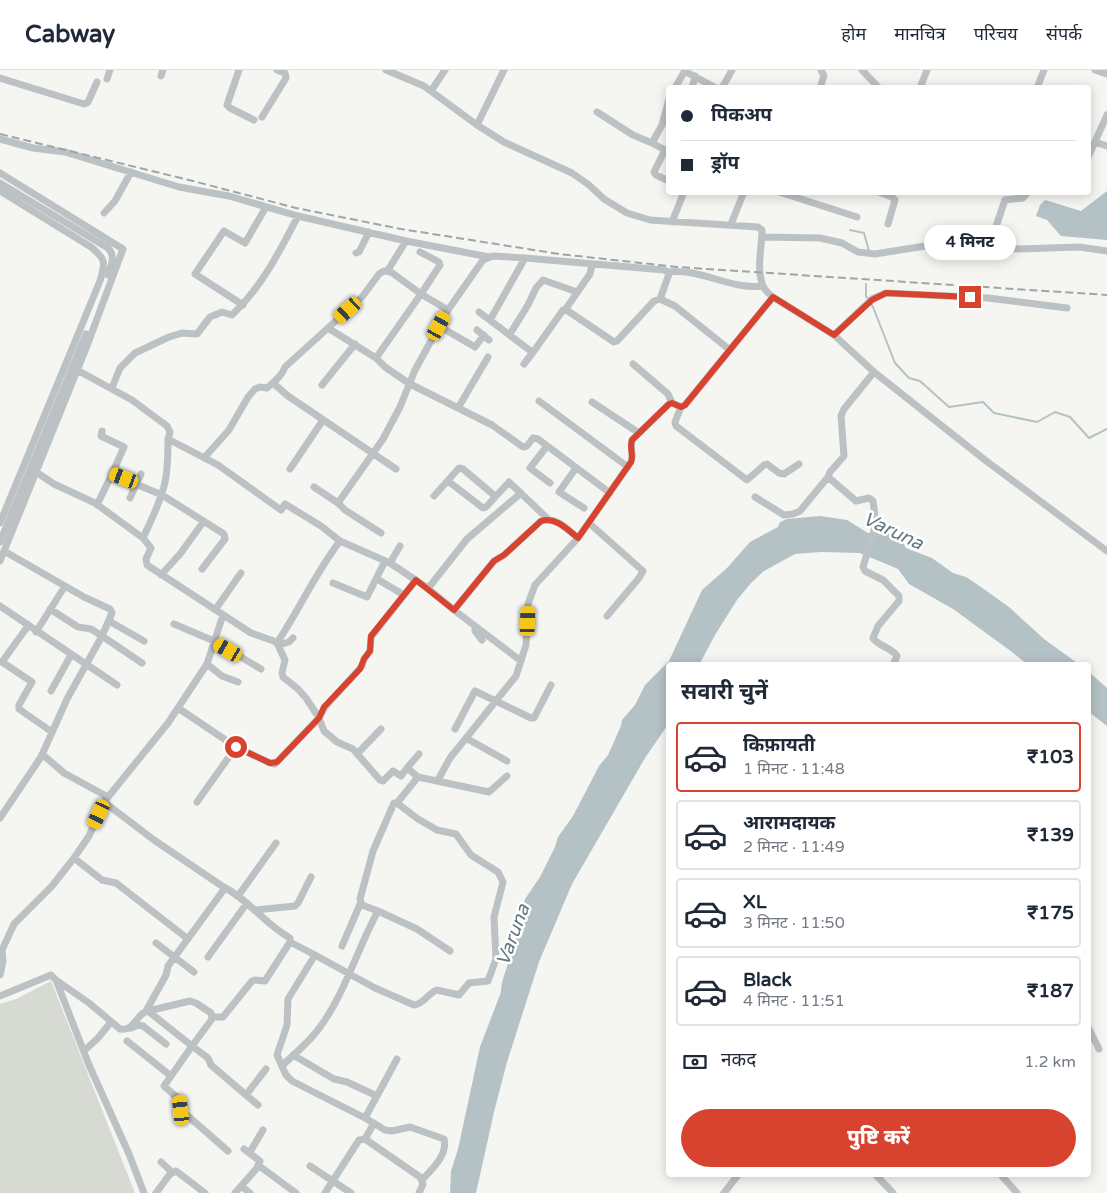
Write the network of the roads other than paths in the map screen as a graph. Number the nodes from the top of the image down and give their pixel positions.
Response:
1 (110, 70) edge
2 (239, 70) edge
3 (277, 70) edge
4 (386, 70) edge
5 (444, 70) edge
6 (504, 70) edge
7 (732, 70) edge
8 (821, 70) edge
9 (862, 70) edge
10 (927, 70) edge
11 (1044, 70) edge
12 (1095, 70) edge
13 (1107, 74) edge
14 (695, 76) junction
15 (0, 78) edge
16 (106, 79) dead end
17 (97, 82) dead end
18 (677, 85) edge
19 (693, 85) edge
20 (711, 85) edge
21 (724, 85) edge
22 (821, 85) edge
23 (876, 85) edge
24 (921, 85) edge
25 (1038, 85) edge
26 (431, 91) junction
27 (666, 110) edge
28 (597, 112) dead end
29 (1107, 115) edge
30 (262, 117) dead end
31 (254, 120) dead end
32 (477, 125) junction
33 (0, 139) edge
34 (1095, 142) junction
35 (652, 143) junction
36 (1107, 146) edge
37 (1091, 151) edge
38 (131, 172) junction
39 (0, 173) edge
40 (666, 180) edge
41 (0, 183) edge
42 (0, 191) edge
43 (683, 195) edge
44 (743, 195) edge
45 (788, 195) edge
46 (885, 195) edge
47 (1026, 195) edge
48 (266, 207) junction
49 (104, 213) dead end
50 (298, 216) junction
51 (857, 217) dead end
52 (672, 222) junction
53 (731, 224) junction
54 (888, 224) dead end
55 (369, 232) junction
56 (762, 237) junction
57 (406, 241) junction
58 (989, 247) junction
59 (1107, 251) edge
60 (420, 252) dead end
61 (356, 253) dead end
62 (489, 257) junction
63 (526, 258) junction
64 (592, 265) junction
65 (388, 270) junction
66 (668, 272) junction
67 (763, 286) junction
68 (577, 292) junction
69 (421, 294) junction
70 (773, 297) junction
71 (660, 298) junction
72 (243, 305) junction
73 (1068, 308) dead end
74 (448, 310) junction
75 (565, 310) junction
76 (479, 312) dead end
77 (490, 320) junction
78 (439, 326) junction
79 (328, 328) junction
80 (477, 330) dead end
81 (510, 334) junction
82 (834, 335) junction
83 (355, 344) junction
84 (534, 350) junction
85 (730, 350) junction
86 (488, 357) dead end
87 (376, 358) junction
88 (524, 364) dead end
89 (633, 364) dead end
90 (77, 370) junction
91 (874, 372) junction
92 (273, 383) junction
93 (410, 384) junction
94 (322, 385) dead end
95 (112, 388) junction
96 (539, 401) dead end
97 (592, 402) dead end
98 (672, 403) junction
99 (681, 407) junction
100 (458, 408) junction
101 (324, 420) junction
102 (102, 431) dead end
103 (639, 433) junction
104 (168, 439) junction
105 (547, 446) junction
106 (373, 453) junction
107 (204, 458) junction
108 (799, 464) dead end
109 (628, 467) junction
110 (576, 468) junction
111 (290, 469) dead end
112 (396, 469) dead end
113 (36, 472) junction
114 (112, 474) junction
115 (141, 474) dead end
116 (828, 477) junction
117 (448, 481) junction
118 (137, 483) junction
119 (550, 483) dead end
120 (314, 487) dead end
121 (521, 493) junction
122 (610, 493) junction
123 (162, 495) junction
124 (434, 496) dead end
125 (495, 496) junction
126 (755, 497) dead end
127 (130, 498) dead end
128 (338, 503) junction
129 (97, 505) junction
130 (584, 508) dead end
131 (548, 519) junction
132 (204, 521) junction
133 (0, 523) edge
134 (589, 523) junction
135 (381, 533) dead end
136 (143, 538) junction
137 (578, 538) junction
138 (340, 541) junction
139 (0, 542) edge
140 (400, 546) dead end
141 (4, 550) junction
142 (1107, 550) edge
143 (0, 561) edge
144 (387, 562) junction
145 (202, 569) dead end
146 (241, 573) dead end
147 (161, 574) junction
148 (377, 579) junction
149 (416, 580) junction
150 (332, 583) dead end
151 (65, 586) junction
152 (426, 587) junction
153 (404, 595) junction
154 (0, 606) edge
155 (50, 609) junction
156 (215, 610) junction
157 (454, 610) junction
158 (223, 615) junction
159 (607, 616) dead end
160 (109, 620) junction
161 (174, 624) dead end
162 (28, 626) junction
163 (475, 626) junction
164 (36, 632) junction
165 (102, 636) junction
166 (293, 638) dead end
167 (144, 640) dead end
168 (482, 640) dead end
169 (214, 642) junction
170 (277, 643) junction
171 (71, 655) junction
172 (521, 661) junction
173 (1, 662) edge
174 (894, 662) edge
175 (142, 663) dead end
176 (207, 664) junction
177 (86, 665) junction
178 (261, 669) dead end
179 (238, 682) dead end
180 (117, 685) dead end
181 (551, 685) dead end
182 (51, 691) dead end
183 (496, 702) junction
184 (178, 708) junction
185 (319, 718) junction
186 (381, 729) dead end
187 (455, 729) dead end
188 (52, 732) junction
189 (466, 738) junction
190 (236, 747) junction
191 (42, 754) junction
192 (357, 754) junction
193 (419, 754) dead end
194 (506, 761) dead end
195 (407, 768) junction
196 (507, 776) dead end
197 (418, 777) junction
198 (438, 780) junction
199 (106, 800) junction
200 (197, 802) dead end
201 (397, 803) junction
202 (0, 818) edge
203 (276, 843) dead end
204 (74, 858) junction
205 (311, 877) dead end
206 (225, 888) junction
207 (238, 896) junction
208 (361, 902) junction
209 (246, 903) junction
210 (255, 910) junction
211 (378, 911) junction
212 (188, 939) junction
213 (290, 942) junction
214 (156, 943) dead end
215 (342, 946) dead end
216 (450, 952) dead end
217 (315, 955) junction
218 (175, 957) junction
219 (208, 957) dead end
220 (1, 960) edge
221 (194, 972) dead end
222 (350, 974) junction
223 (0, 975) edge
224 (56, 980) junction
225 (0, 996) edge
226 (147, 1011) junction
227 (213, 1017) junction
228 (111, 1022) junction
229 (130, 1028) junction
230 (1091, 1033) edge
231 (127, 1041) dead end
232 (166, 1044) dead end
233 (192, 1046) junction
234 (1099, 1048) dead end
235 (84, 1051) junction
236 (293, 1055) junction
237 (397, 1059) dead end
238 (282, 1066) junction
239 (266, 1069) dead end
240 (171, 1076) junction
241 (246, 1095) junction
242 (377, 1096) junction
243 (258, 1105) dead end
244 (365, 1118) junction
245 (374, 1123) junction
246 (263, 1130) dead end
247 (365, 1139) junction
248 (228, 1151) dead end
249 (161, 1162) dead end
250 (258, 1165) junction
251 (310, 1166) dead end
252 (172, 1172) junction
253 (736, 1177) edge
254 (878, 1177) edge
255 (1003, 1177) edge
256 (422, 1180) junction
257 (333, 1181) junction
258 (241, 1186) junction
259 (144, 1193) edge
260 (156, 1193) edge
261 (205, 1193) edge
262 (235, 1193) edge
263 (250, 1193) edge
264 (296, 1193) edge
265 (325, 1193) edge
266 (351, 1193) edge
267 (419, 1193) edge
268 (724, 1193) edge
269 (893, 1193) edge
270 (1017, 1193) edge

1 - 16 street
2 - 31 street
3 - 30 street
4 - 26 street
5 - 26 street
6 - 32 street
7 - 21 street
8 - 22 street
9 - 23 street
10 - 24 street
11 - 25 street
12 - 13 street
14 - 18 street
14 - 19 street
14 - 20 street
15 - 17 street
26 - 32 street
27 - 35 street
28 - 35 street
29 - 34 street
32 - 52 street
33 - 38 street
34 - 36 street
34 - 37 street
35 - 40 street
38 - 48 street
38 - 49 street
39 - 90 street
41 - 139 street
42 - 133 street
43 - 52 street
44 - 53 street
45 - 51 street
46 - 54 street
47 - 58 street
48 - 50 street
48 - 72 street
50 - 55 street
50 - 72 street
52 - 53 street
53 - 56 street
55 - 57 street
55 - 61 street
56 - 58 street
56 - 67 street
57 - 62 street
57 - 65 street
58 - 59 street
60 - 69 street
62 - 63 street
62 - 74 street
63 - 64 street
63 - 77 street
64 - 66 street
64 - 68 street
65 - 69 street
65 - 79 street
66 - 67 street
66 - 71 street
67 - 70 street
68 - 75 street
68 - 81 street
69 - 74 street
69 - 87 street
70 - 82 street
70 - 85 street
71 - 75 street
71 - 85 street
72 - 95 street
73 - 82 street
74 - 78 street
75 - 84 street
76 - 77 street
77 - 81 street
78 - 80 street
78 - 93 street
79 - 83 street
79 - 92 street
81 - 84 street
82 - 91 street
83 - 87 street
83 - 94 street
84 - 88 street
85 - 99 street
86 - 100 street
87 - 93 street
89 - 98 street
90 - 95 street
90 - 113 street
91 - 116 street
91 - 142 street
92 - 101 street
92 - 107 street
93 - 100 street
93 - 106 street
95 - 104 street
96 - 109 street
97 - 103 street
98 - 99 street
98 - 103 street
99 - 108 street
100 - 105 street
101 - 106 street
101 - 111 street
102 - 114 street
103 - 109 street
104 - 107 street
104 - 123 street
105 - 110 street
105 - 119 street
106 - 112 street
106 - 128 street
107 - 138 street
109 - 122 street
110 - 122 street
110 - 130 street
113 - 129 street
113 - 141 street
114 - 118 street
114 - 129 street
115 - 118 street
116 - 126 street
116 - 174 street
117 - 124 street
117 - 125 street
117 - 125 street
118 - 123 street
118 - 127 street
120 - 128 street
121 - 125 street
121 - 131 street
121 - 152 street
122 - 134 street
123 - 132 street
123 - 136 street
128 - 135 street
129 - 136 street
131 - 137 street
131 - 157 street
132 - 145 street
132 - 147 street
134 - 137 street
134 - 159 street
136 - 147 street
137 - 172 street
138 - 144 street
138 - 170 street
140 - 144 street
141 - 143 street
141 - 151 street
144 - 148 street
144 - 149 street
146 - 156 street
147 - 156 street
148 - 150 street
148 - 153 street
149 - 152 street
149 - 153 street
151 - 155 street
151 - 160 street
152 - 157 street
153 - 185 street
154 - 162 street
155 - 164 street
155 - 165 street
156 - 158 street
157 - 163 street
158 - 169 street
158 - 170 street
160 - 165 street
160 - 167 street
161 - 169 street
162 - 164 street
162 - 173 street
163 - 168 street
163 - 172 street
164 - 171 street
165 - 175 street
165 - 177 street
166 - 170 street
169 - 176 street
169 - 178 street
170 - 185 street
171 - 177 street
171 - 182 street
172 - 183 street
173 - 188 street
176 - 179 street
176 - 184 street
177 - 180 street
177 - 188 street
181 - 183 street
183 - 187 street
183 - 189 street
184 - 190 street
184 - 199 street
185 - 190 street
185 - 192 street
186 - 192 street
188 - 191 street
189 - 194 street
189 - 198 street
190 - 200 street
191 - 199 street
191 - 202 street
192 - 195 street
193 - 195 street
195 - 197 street
196 - 198 street
197 - 198 street
197 - 201 street
199 - 204 street
199 - 206 street
201 - 208 street
201 - 222 street
203 - 207 street
204 - 212 street
204 - 220 street
205 - 210 street
206 - 207 street
206 - 212 street
207 - 209 street
208 - 211 street
208 - 215 street
209 - 210 street
209 - 219 street
210 - 213 street
211 - 216 street
211 - 222 street
212 - 218 street
213 - 217 street
213 - 227 street
214 - 218 street
217 - 222 street
217 - 238 street
218 - 221 street
218 - 226 street
220 - 223 street
222 - 236 street
224 - 225 street
224 - 228 street
224 - 235 street
226 - 227 street
226 - 229 street
226 - 233 street
227 - 233 street
228 - 229 street
228 - 235 street
229 - 232 street
230 - 234 street
231 - 240 street
233 - 240 street
233 - 241 street
235 - 259 street
236 - 238 street
236 - 242 street
237 - 242 street
238 - 244 street
239 - 241 street
240 - 248 street
241 - 243 street
242 - 244 street
244 - 245 street
245 - 247 street
245 - 256 street
246 - 250 street
247 - 256 street
247 - 257 street
249 - 252 street
250 - 258 street
250 - 264 street
251 - 257 street
252 - 260 street
252 - 261 street
253 - 268 street
254 - 269 street
255 - 270 street
256 - 267 street
257 - 265 street
257 - 266 street
258 - 262 street
258 - 263 street

